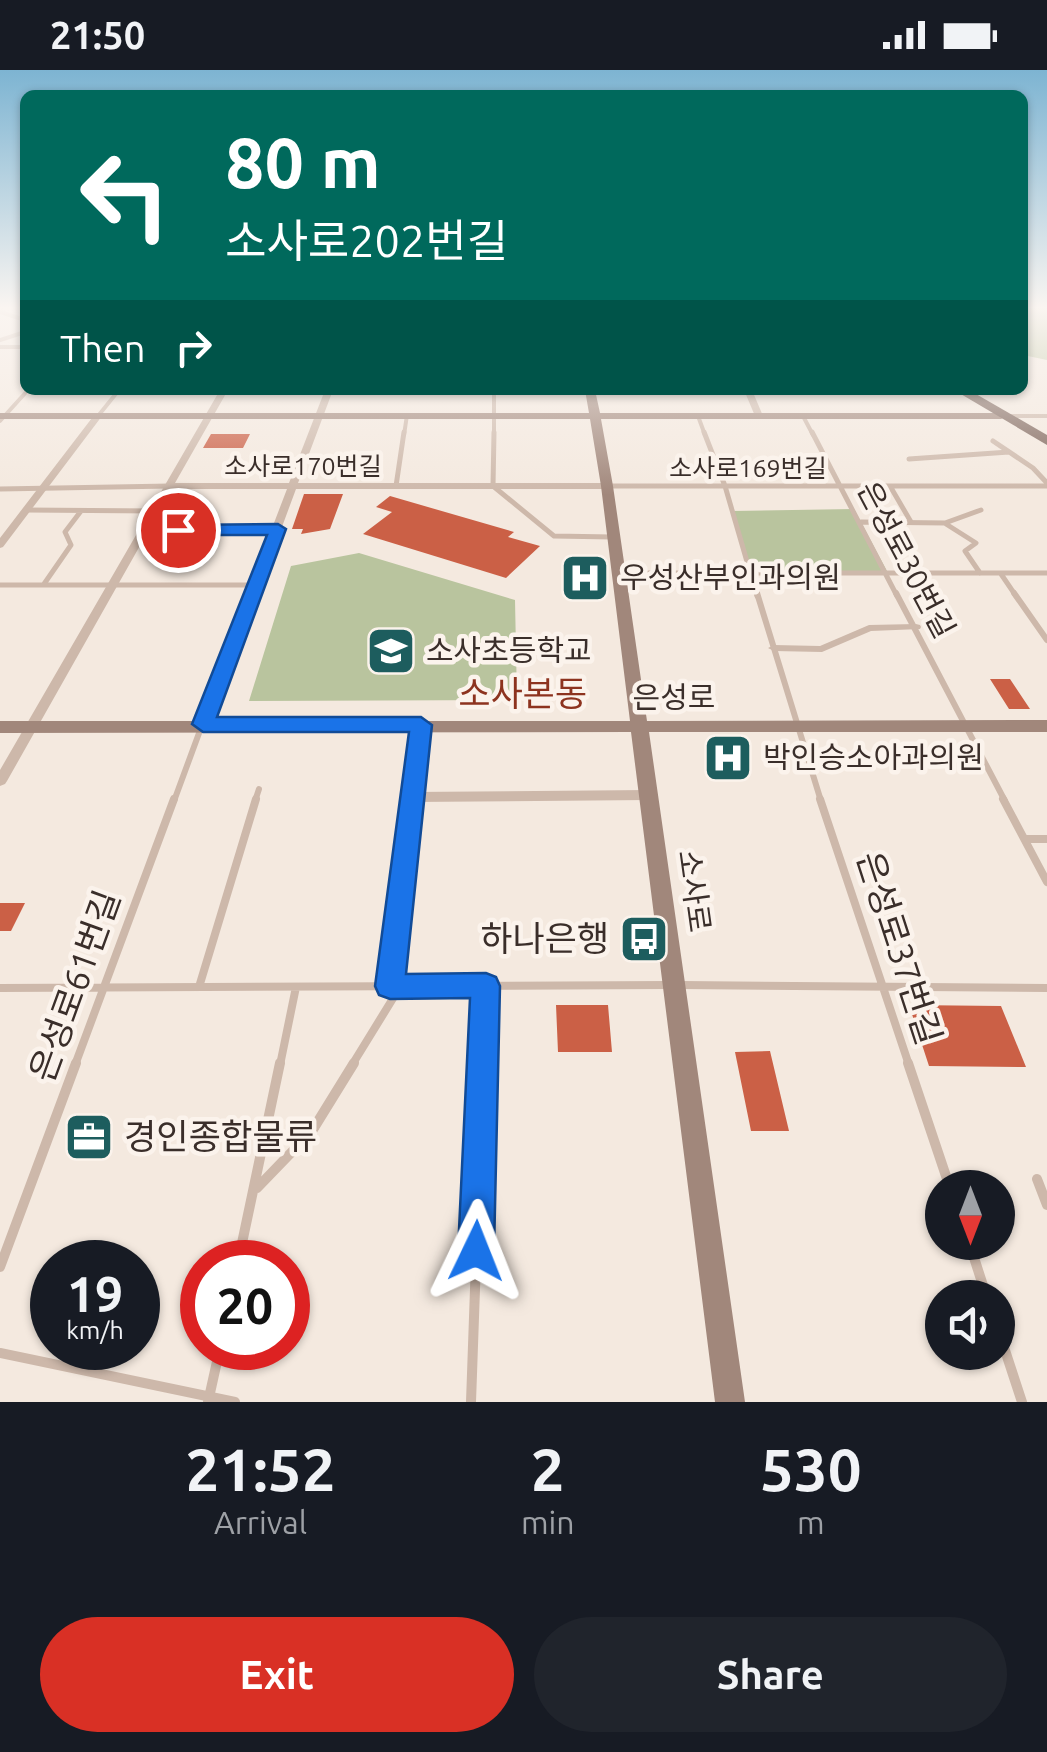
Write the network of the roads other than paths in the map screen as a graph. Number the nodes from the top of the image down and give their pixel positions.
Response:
1 (23, 395) edge
2 (115, 395) edge
3 (221, 395) edge
4 (327, 395) edge
5 (494, 395) edge
6 (591, 395) edge
7 (750, 395) edge
8 (968, 395) edge
9 (98, 416) junction
10 (208, 416) junction
11 (319, 416) junction
12 (407, 416) junction
13 (492, 416) junction
14 (594, 416) junction
15 (698, 416) junction
16 (759, 416) junction
17 (803, 416) junction
18 (1001, 416) junction
19 (1047, 416) edge
20 (2, 418) edge
21 (993, 441) dead end
22 (1047, 441) edge
23 (1009, 452) junction
24 (910, 460) dead end
25 (1047, 484) edge
26 (170, 486) junction
27 (294, 486) junction
28 (396, 486) junction
29 (494, 486) junction
30 (607, 486) junction
31 (724, 486) junction
32 (842, 486) junction
33 (890, 486) junction
34 (0, 489) edge
35 (42, 489) junction
36 (26, 510) junction
37 (981, 510) dead end
38 (81, 511) junction
39 (156, 511) junction
40 (861, 522) junction
41 (911, 523) junction
42 (944, 523) junction
43 (278, 529) junction
44 (144, 530) junction
45 (614, 537) junction
46 (0, 545) edge
47 (618, 573) junction
48 (752, 573) junction
49 (888, 573) junction
50 (980, 573) junction
51 (1001, 573) junction
52 (1047, 573) edge
53 (0, 585) edge
54 (43, 585) junction
55 (113, 585) junction
56 (257, 585) junction
57 (916, 628) junction
58 (1047, 640) edge
59 (774, 648) junction
60 (203, 724) junction
61 (421, 725) junction
62 (639, 725) junction
63 (31, 726) junction
64 (796, 726) junction
65 (968, 726) junction
66 (1047, 726) edge
67 (0, 727) edge
68 (0, 780) edge
69 (259, 789) dead end
70 (648, 795) junction
71 (412, 797) junction
72 (1025, 839) junction
73 (1047, 839) edge
74 (1047, 882) edge
75 (674, 985) junction
76 (395, 986) junction
77 (486, 986) junction
78 (199, 987) junction
79 (296, 987) junction
80 (0, 988) edge
81 (104, 988) junction
82 (884, 988) junction
83 (1047, 988) edge
84 (944, 1170) edge
85 (1037, 1179) dead end
86 (254, 1190) junction
87 (1047, 1205) edge
88 (243, 1240) edge
89 (0, 1267) edge
90 (0, 1353) edge
91 (215, 1370) edge
92 (1011, 1370) edge
93 (208, 1399) edge
94 (235, 1402) edge
95 (471, 1402) edge
96 (730, 1402) edge
97 (1022, 1402) edge

1 - 20 lane
2 - 9 lane
3 - 10 street
4 - 11 street
5 - 13 lane
6 - 14 street, 소사로
7 - 16 street
8 - 18 main road
9 - 10 street
9 - 20 street
9 - 35 street
10 - 11 street
10 - 26 street
11 - 12 street
11 - 27 street
12 - 13 street
12 - 28 lane
13 - 14 street
13 - 29 lane
14 - 15 street
14 - 30 street, 소사로
15 - 16 street
15 - 31 lane, 은성로37번길
16 - 17 street
17 - 18 street
17 - 32 lane, 은성로30번길
18 - 19 lane
18 - 22 main road
21 - 23 lane, 소사로169번길
23 - 24 lane
23 - 25 lane, 소사로169번길
25 - 33 lane, 소사로169번길
26 - 27 street, 소사로170번길
26 - 35 lane, 소사로170번길
26 - 39 street
27 - 28 street, 소사로170번길
27 - 43 street
28 - 29 street, 소사로170번길
29 - 30 street, 소사로170번길
29 - 45 lane
30 - 31 lane, 소사로169번길
30 - 45 street, 소사로
31 - 32 lane, 소사로169번길
31 - 48 lane, 은성로37번길
32 - 33 lane, 소사로169번길
32 - 40 lane, 은성로30번길
33 - 41 lane
34 - 35 lane, 소사로170번길
35 - 36 street
36 - 38 lane
36 - 46 street
37 - 42 lane
38 - 39 lane
38 - 54 lane
39 - 44 street
40 - 41 lane
40 - 49 lane, 은성로30번길
41 - 42 lane
42 - 50 lane
43 - 44 lane
43 - 56 street
44 - 55 street
45 - 47 street, 소사로
47 - 48 lane
47 - 62 street, 소사로
48 - 49 lane
48 - 59 lane, 은성로37번길
49 - 50 lane
49 - 57 lane, 은성로30번길
50 - 51 lane
51 - 52 lane
51 - 58 lane
53 - 54 lane
54 - 55 lane
55 - 56 lane
55 - 63 street
56 - 60 street
57 - 59 street
57 - 65 lane, 은성로30번길
59 - 64 lane, 은성로37번길
60 - 61 street, 은성로
60 - 63 street, 은성로
60 - 81 lane, 은성로61번길
61 - 62 street, 은성로
61 - 71 lane
62 - 64 street, 은성로
62 - 70 street, 소사로
63 - 67 street, 은성로
63 - 68 street
64 - 65 street, 은성로
64 - 82 lane, 은성로37번길
65 - 66 street, 은성로
65 - 72 lane, 은성로30번길
69 - 78 lane
70 - 71 street
70 - 75 street, 소사로
71 - 76 lane
72 - 73 lane
72 - 74 lane, 은성로30번길
75 - 77 lane
75 - 82 lane
75 - 96 street, 소사로
76 - 77 lane
76 - 79 lane
76 - 86 lane
77 - 95 lane
78 - 79 lane
78 - 81 lane
79 - 86 lane
80 - 81 lane
81 - 89 lane, 은성로61번길
82 - 83 lane
82 - 84 lane, 은성로37번길
85 - 87 lane
86 - 88 lane
90 - 93 lane
91 - 93 lane
92 - 97 lane
93 - 94 lane

